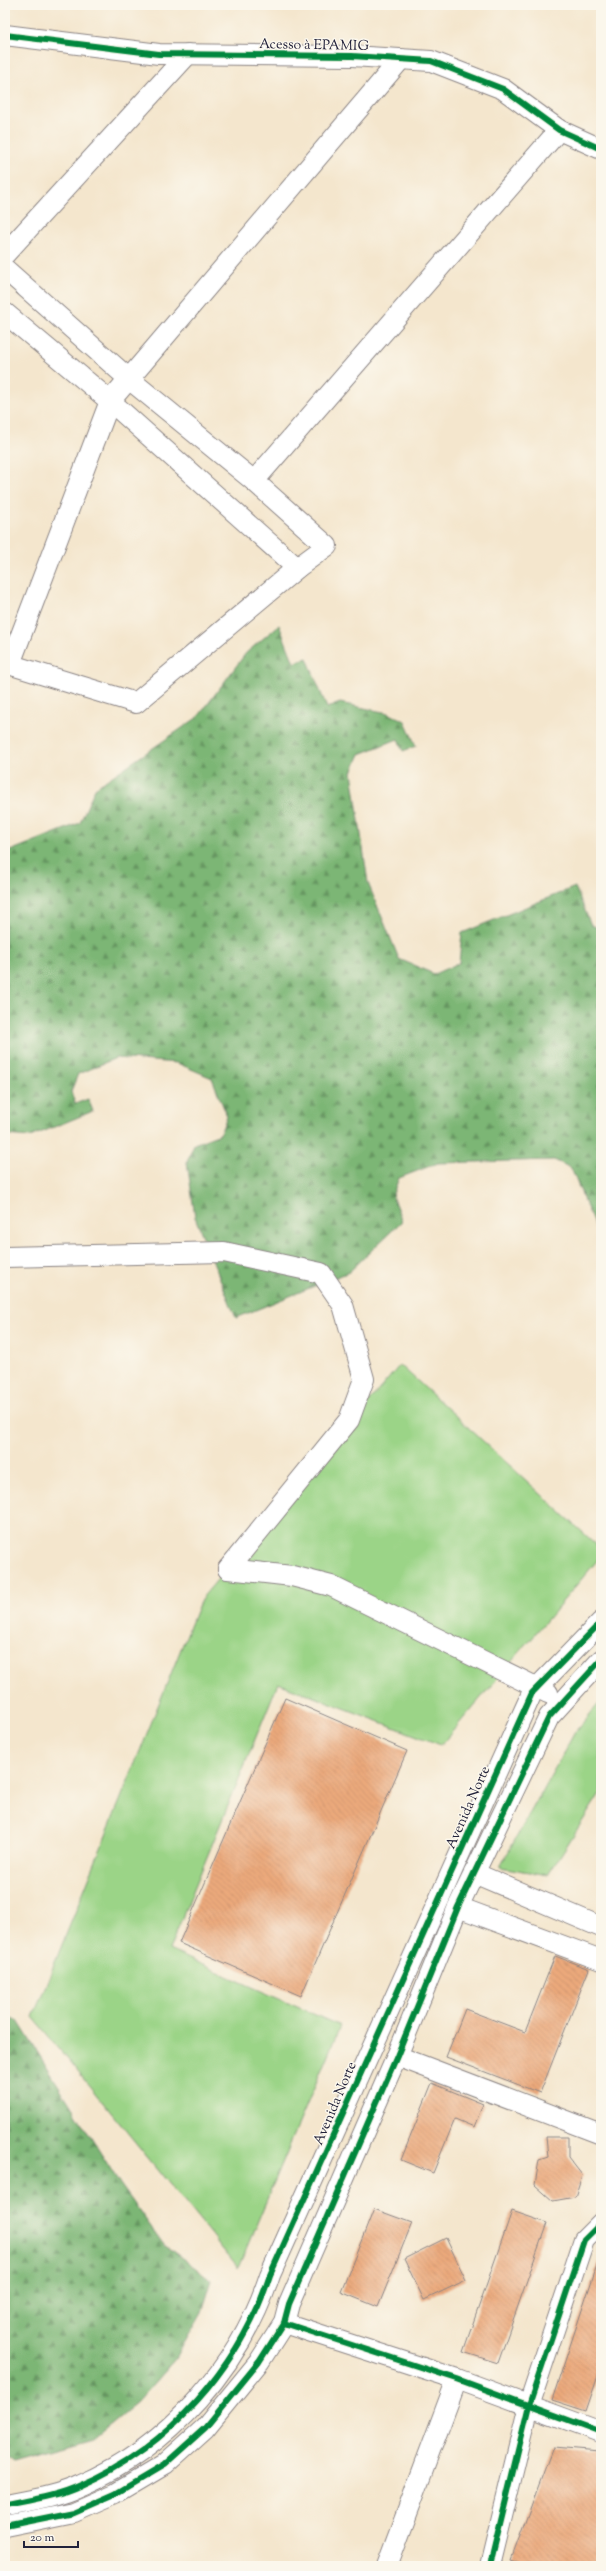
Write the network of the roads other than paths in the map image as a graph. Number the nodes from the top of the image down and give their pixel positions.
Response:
1 (5, 35) edge
2 (188, 54) junction
3 (401, 59) junction
4 (559, 130) junction
5 (601, 149) edge
6 (5, 254) edge
7 (5, 269) edge
8 (5, 313) edge
9 (129, 379) junction
10 (110, 401) junction
11 (254, 481) junction
12 (297, 568) junction
13 (8, 664) edge
14 (5, 1257) edge
15 (601, 1622) edge
16 (601, 1660) edge
17 (538, 1687) junction
18 (564, 1700) junction
19 (474, 1873) junction
20 (458, 1907) junction
21 (601, 1927) edge
22 (601, 1960) edge
23 (397, 2056) junction
24 (601, 2134) edge
25 (601, 2223) edge
26 (262, 2299) junction
27 (289, 2304) junction
28 (250, 2324) junction
29 (280, 2329) junction
30 (457, 2379) junction
31 (529, 2405) junction
32 (601, 2432) edge
33 (5, 2505) edge
34 (5, 2526) edge
35 (387, 2566) edge
36 (490, 2566) edge

1 - 2 street, Acesso à EPAMIG
2 - 3 street, Acesso à EPAMIG
2 - 6 street
3 - 4 street, Acesso à EPAMIG
3 - 9 street
4 - 5 street, Acesso à EPAMIG
4 - 11 street
7 - 9 street
8 - 10 street
9 - 10 street
9 - 11 street
10 - 12 street
10 - 13 street
11 - 12 street
12 - 13 street
14 - 17 street
15 - 17 street, Avenida Norte
16 - 18 street
17 - 18 street
17 - 26 street, Avenida Norte
18 - 19 street
19 - 20 street
19 - 21 street
20 - 22 street
20 - 23 street
23 - 24 street
23 - 27 street
25 - 31 street
26 - 27 street
26 - 28 street, Avenida Norte
27 - 29 street
28 - 29 street
28 - 33 street, Avenida Norte
29 - 30 street
29 - 34 street
30 - 31 street
30 - 35 street
31 - 32 street
31 - 36 street

